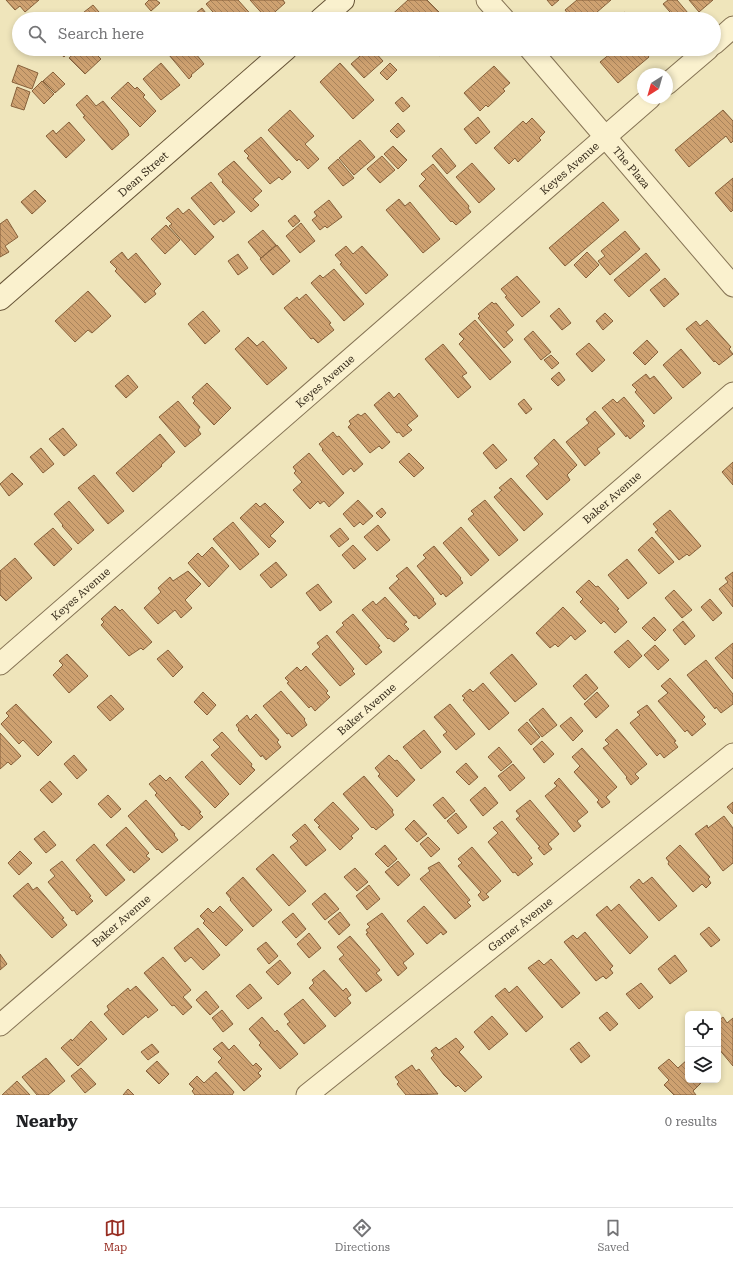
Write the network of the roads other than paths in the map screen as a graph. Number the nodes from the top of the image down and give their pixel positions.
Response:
1 (343, 0) edge
2 (487, 0) edge
3 (329, 12) edge
4 (498, 12) edge
5 (733, 27) edge
6 (721, 38) edge
7 (278, 56) edge
8 (536, 56) edge
9 (700, 56) edge
10 (673, 79) edge
11 (643, 104) edge
12 (605, 137) junction
13 (733, 286) edge
14 (0, 298) edge
15 (733, 393) edge
16 (0, 664) edge
17 (733, 754) edge
18 (0, 1025) edge
19 (307, 1095) edge

1 - 3 street
2 - 4 street
5 - 6 street
7 - 14 street, Dean Street
8 - 12 street, The Plaza
9 - 10 street
11 - 12 street, Keyes Avenue
12 - 13 street, The Plaza
12 - 16 street, Keyes Avenue
15 - 18 street, Baker Avenue
17 - 19 street, Garner Avenue

